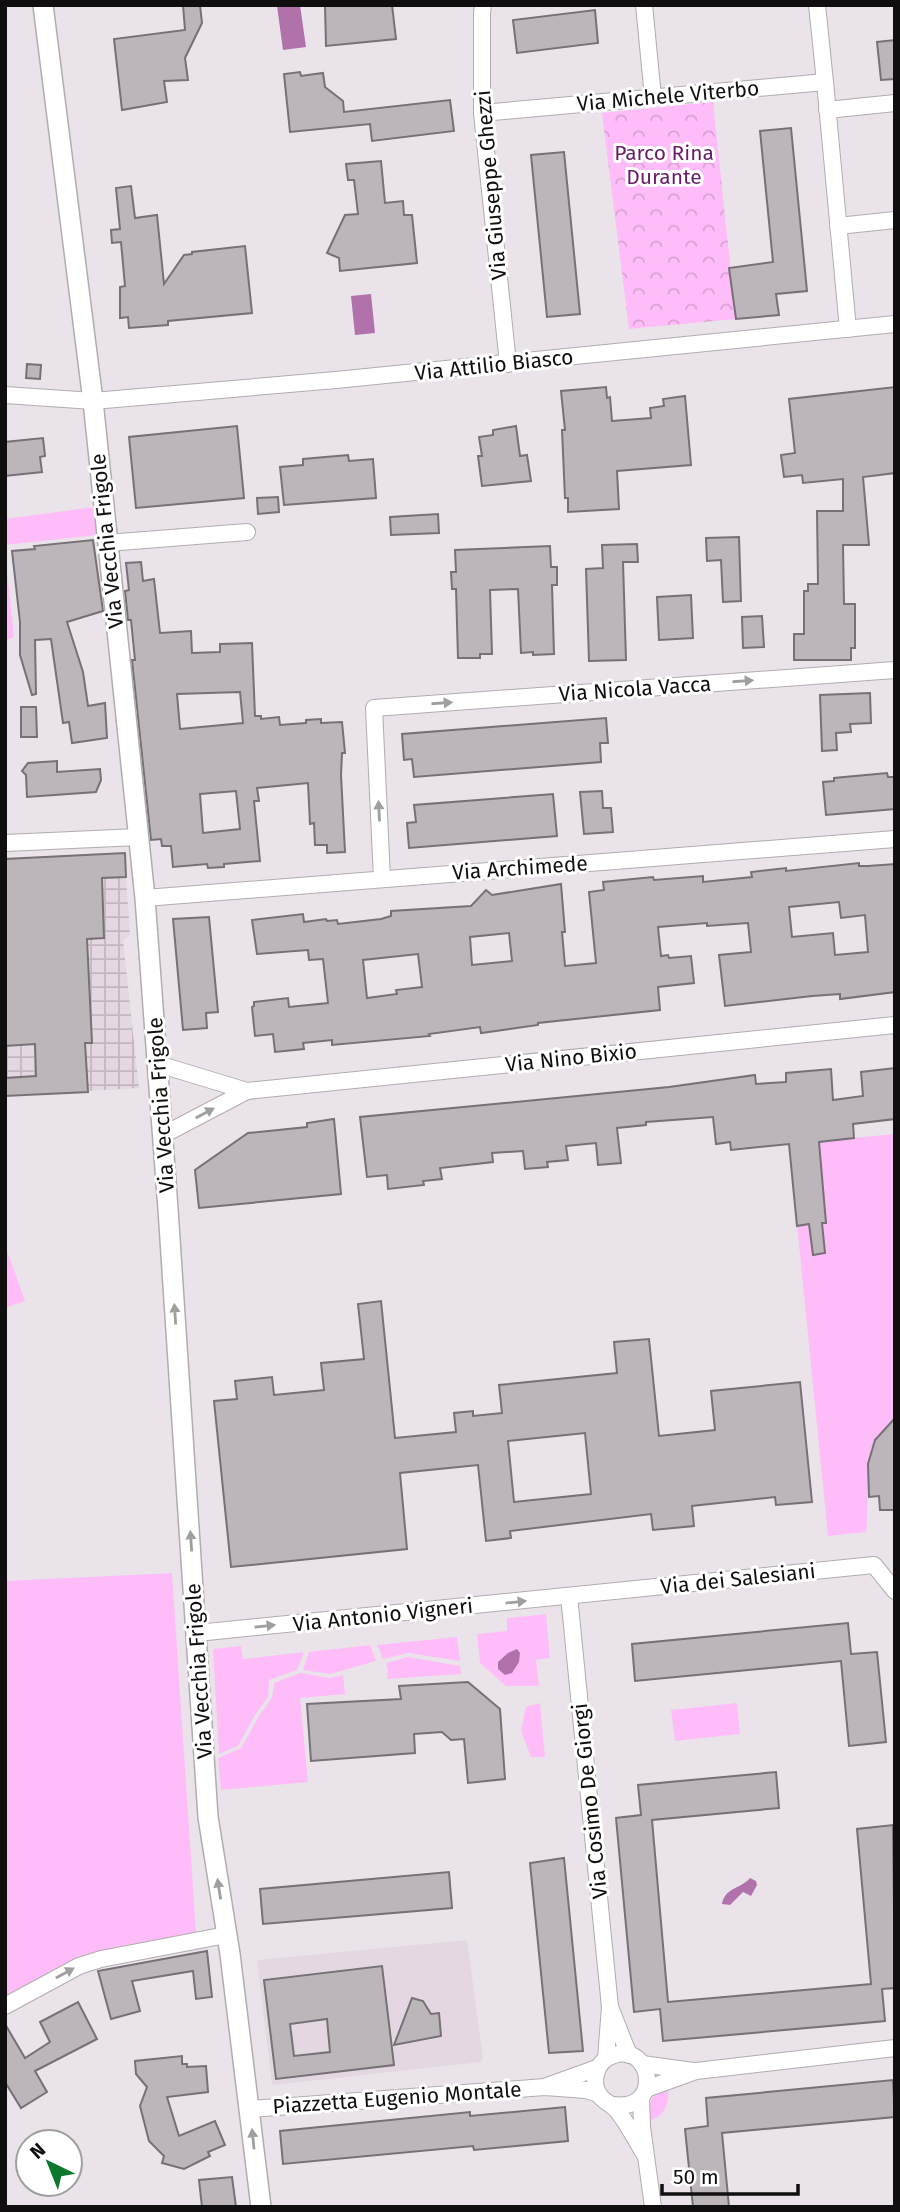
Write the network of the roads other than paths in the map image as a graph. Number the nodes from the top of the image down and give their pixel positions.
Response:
1 (43, 5) edge
2 (483, 5) edge
3 (644, 5) edge
4 (817, 5) edge
5 (825, 82) junction
6 (653, 97) junction
7 (895, 103) edge
8 (827, 110) junction
9 (482, 113) junction
10 (895, 220) edge
11 (838, 226) junction
12 (895, 324) edge
13 (848, 329) junction
14 (508, 364) junction
15 (5, 395) edge
16 (93, 401) junction
17 (247, 532) dead end
18 (107, 542) junction
19 (895, 670) edge
20 (139, 837) junction
21 (895, 839) edge
22 (5, 843) edge
23 (382, 879) junction
24 (145, 898) junction
25 (895, 1025) edge
26 (158, 1064) junction
27 (247, 1091) junction
28 (163, 1135) junction
29 (895, 1591) edge
30 (569, 1596) junction
31 (197, 1633) junction
32 (226, 1936) junction
33 (5, 2006) edge
34 (610, 2007) junction
35 (895, 2048) edge
36 (636, 2059) junction
37 (602, 2063) junction
38 (696, 2071) junction
39 (545, 2087) junction
40 (599, 2094) junction
41 (643, 2094) junction
42 (613, 2105) junction
43 (250, 2109) junction
44 (645, 2155) junction
45 (261, 2207) edge
46 (653, 2207) edge

1 - 16 street, Via Vecchia Frigole
2 - 9 street, Via Giuseppe Ghezzi
3 - 6 street
4 - 5 street
5 - 6 street, Via Michele Viterbo
5 - 8 street
6 - 9 street, Via Michele Viterbo
7 - 8 street
8 - 11 street
9 - 14 street, Via Giuseppe Ghezzi
10 - 11 street
11 - 13 street
12 - 13 street, Via Attilio Biasco
13 - 14 street, Via Attilio Biasco
14 - 16 street, Via Attilio Biasco
15 - 16 street, Via Attilio Biasco
16 - 18 street, Via Vecchia Frigole
17 - 18 street
18 - 20 street, Via Vecchia Frigole
23 -> 19 street, Via Nicola Vacca
20 - 22 street
20 - 24 street, Via Vecchia Frigole
21 - 23 street, Via Archimede
23 - 24 street, Via Archimede
24 - 26 street, Via Vecchia Frigole
25 - 27 street, Via Nino Bixio
26 - 27 street, Via Nino Bixio
26 - 28 street, Via Vecchia Frigole
28 -> 27 street, Via Nino Bixio
31 -> 28 street, Via Vecchia Frigole
29 - 30 street, Via dei Salesiani
31 -> 30 street, Via Antonio Vigneri
30 - 34 street, Via Cosimo De Giorgi
32 -> 31 street, Via Vecchia Frigole
33 -> 32 street
32 - 43 street, Via Vecchia Frigole
34 - 36 street, Via Cosimo De Giorgi
34 - 37 street, Via Cosimo De Giorgi
35 - 38 street
36 - 37 street
36 - 38 street
36 - 41 street, Via Cosimo De Giorgi
37 - 39 street, Piazzetta Eugenio Montale
37 - 40 street, Via Cosimo De Giorgi
38 - 41 street
39 - 40 street, Piazzetta Eugenio Montale
39 - 43 street, Piazzetta Eugenio Montale
40 - 42 street, Via Cosimo De Giorgi
41 - 42 street
41 - 44 street, Via Cosimo De Giorgi
42 - 44 street, Via Cosimo De Giorgi
45 -> 43 street, Via Vecchia Frigole
44 - 46 street, Via Cosimo De Giorgi

